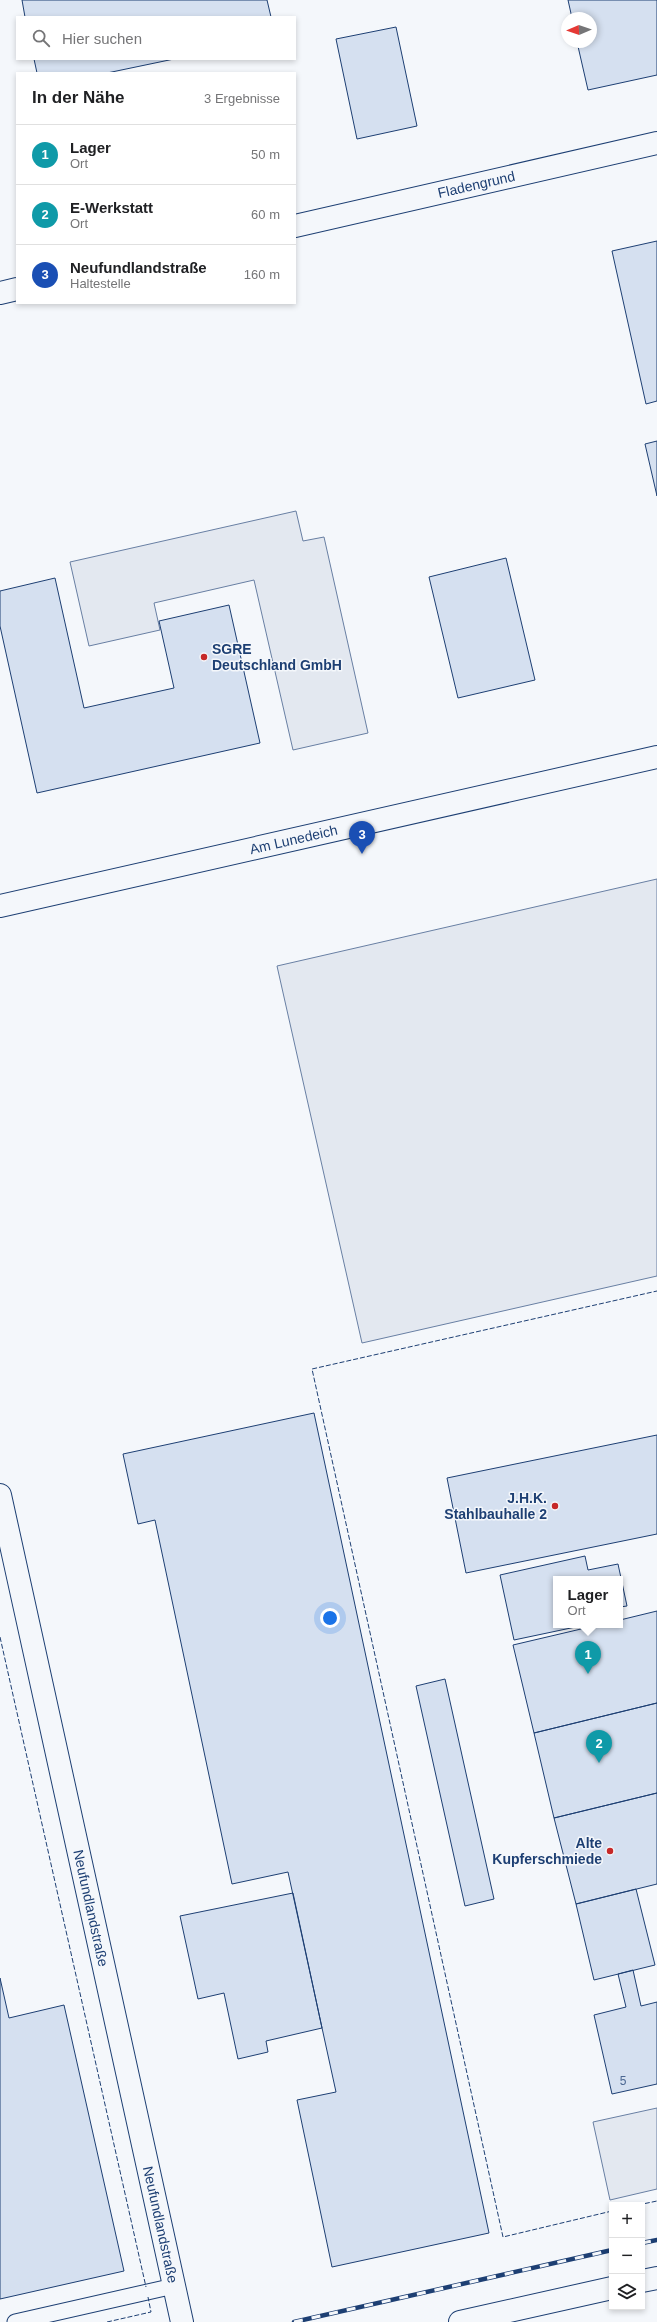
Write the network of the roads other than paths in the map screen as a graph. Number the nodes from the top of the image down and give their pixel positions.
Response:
1 (657, 144) edge
2 (296, 226) edge
3 (16, 289) edge
4 (0, 293) edge
5 (657, 757) edge
6 (0, 906) edge
7 (0, 1494) edge
8 (657, 2278) edge
9 (645, 2280) edge
10 (174, 2286) junction
11 (609, 2289) edge
12 (15, 2322) edge
13 (182, 2322) edge
14 (460, 2322) edge

1 - 2 street, Fladengrund
3 - 4 street
5 - 6 street, Am Lunedeich
7 - 10 street, Neufundlandstraße
8 - 9 street
10 - 12 lane
10 - 13 street, Neufundlandstraße
11 - 14 street

